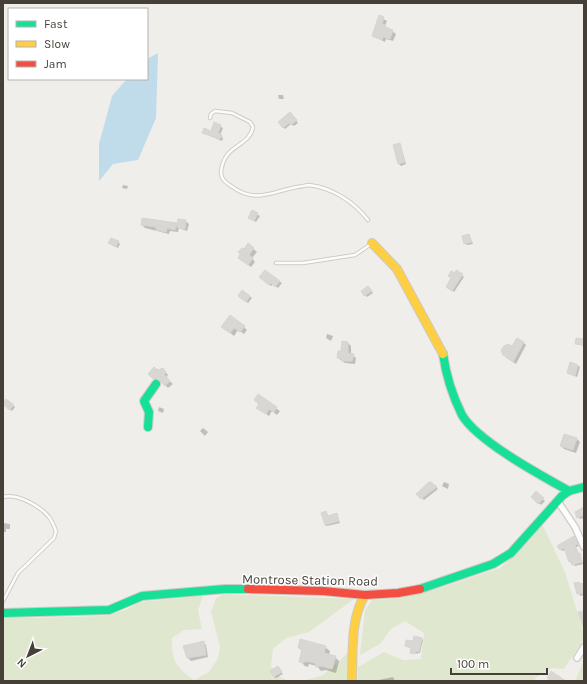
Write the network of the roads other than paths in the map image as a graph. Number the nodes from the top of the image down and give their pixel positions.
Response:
1 (210, 118) dead end
2 (368, 220) dead end
3 (372, 244) joint
4 (276, 263) dead end
5 (156, 384) dead end
6 (148, 427) dead end
7 (584, 487) edge
8 (569, 491) junction
9 (3, 497) edge
10 (557, 500) junction
11 (584, 547) edge
12 (365, 595) junction
13 (3, 601) edge
14 (3, 613) edge
15 (584, 647) edge
16 (577, 658) dead end
17 (352, 681) edge

1 - 2 lane
3 - 4 lane
3 - 8 street
5 - 6 street
7 - 8 street, Montrose Station Road
8 - 10 street, Montrose Station Road
9 - 13 lane
10 - 11 street
10 - 12 street, Montrose Station Road
12 - 14 street, Montrose Station Road
12 - 17 street
15 - 16 street

